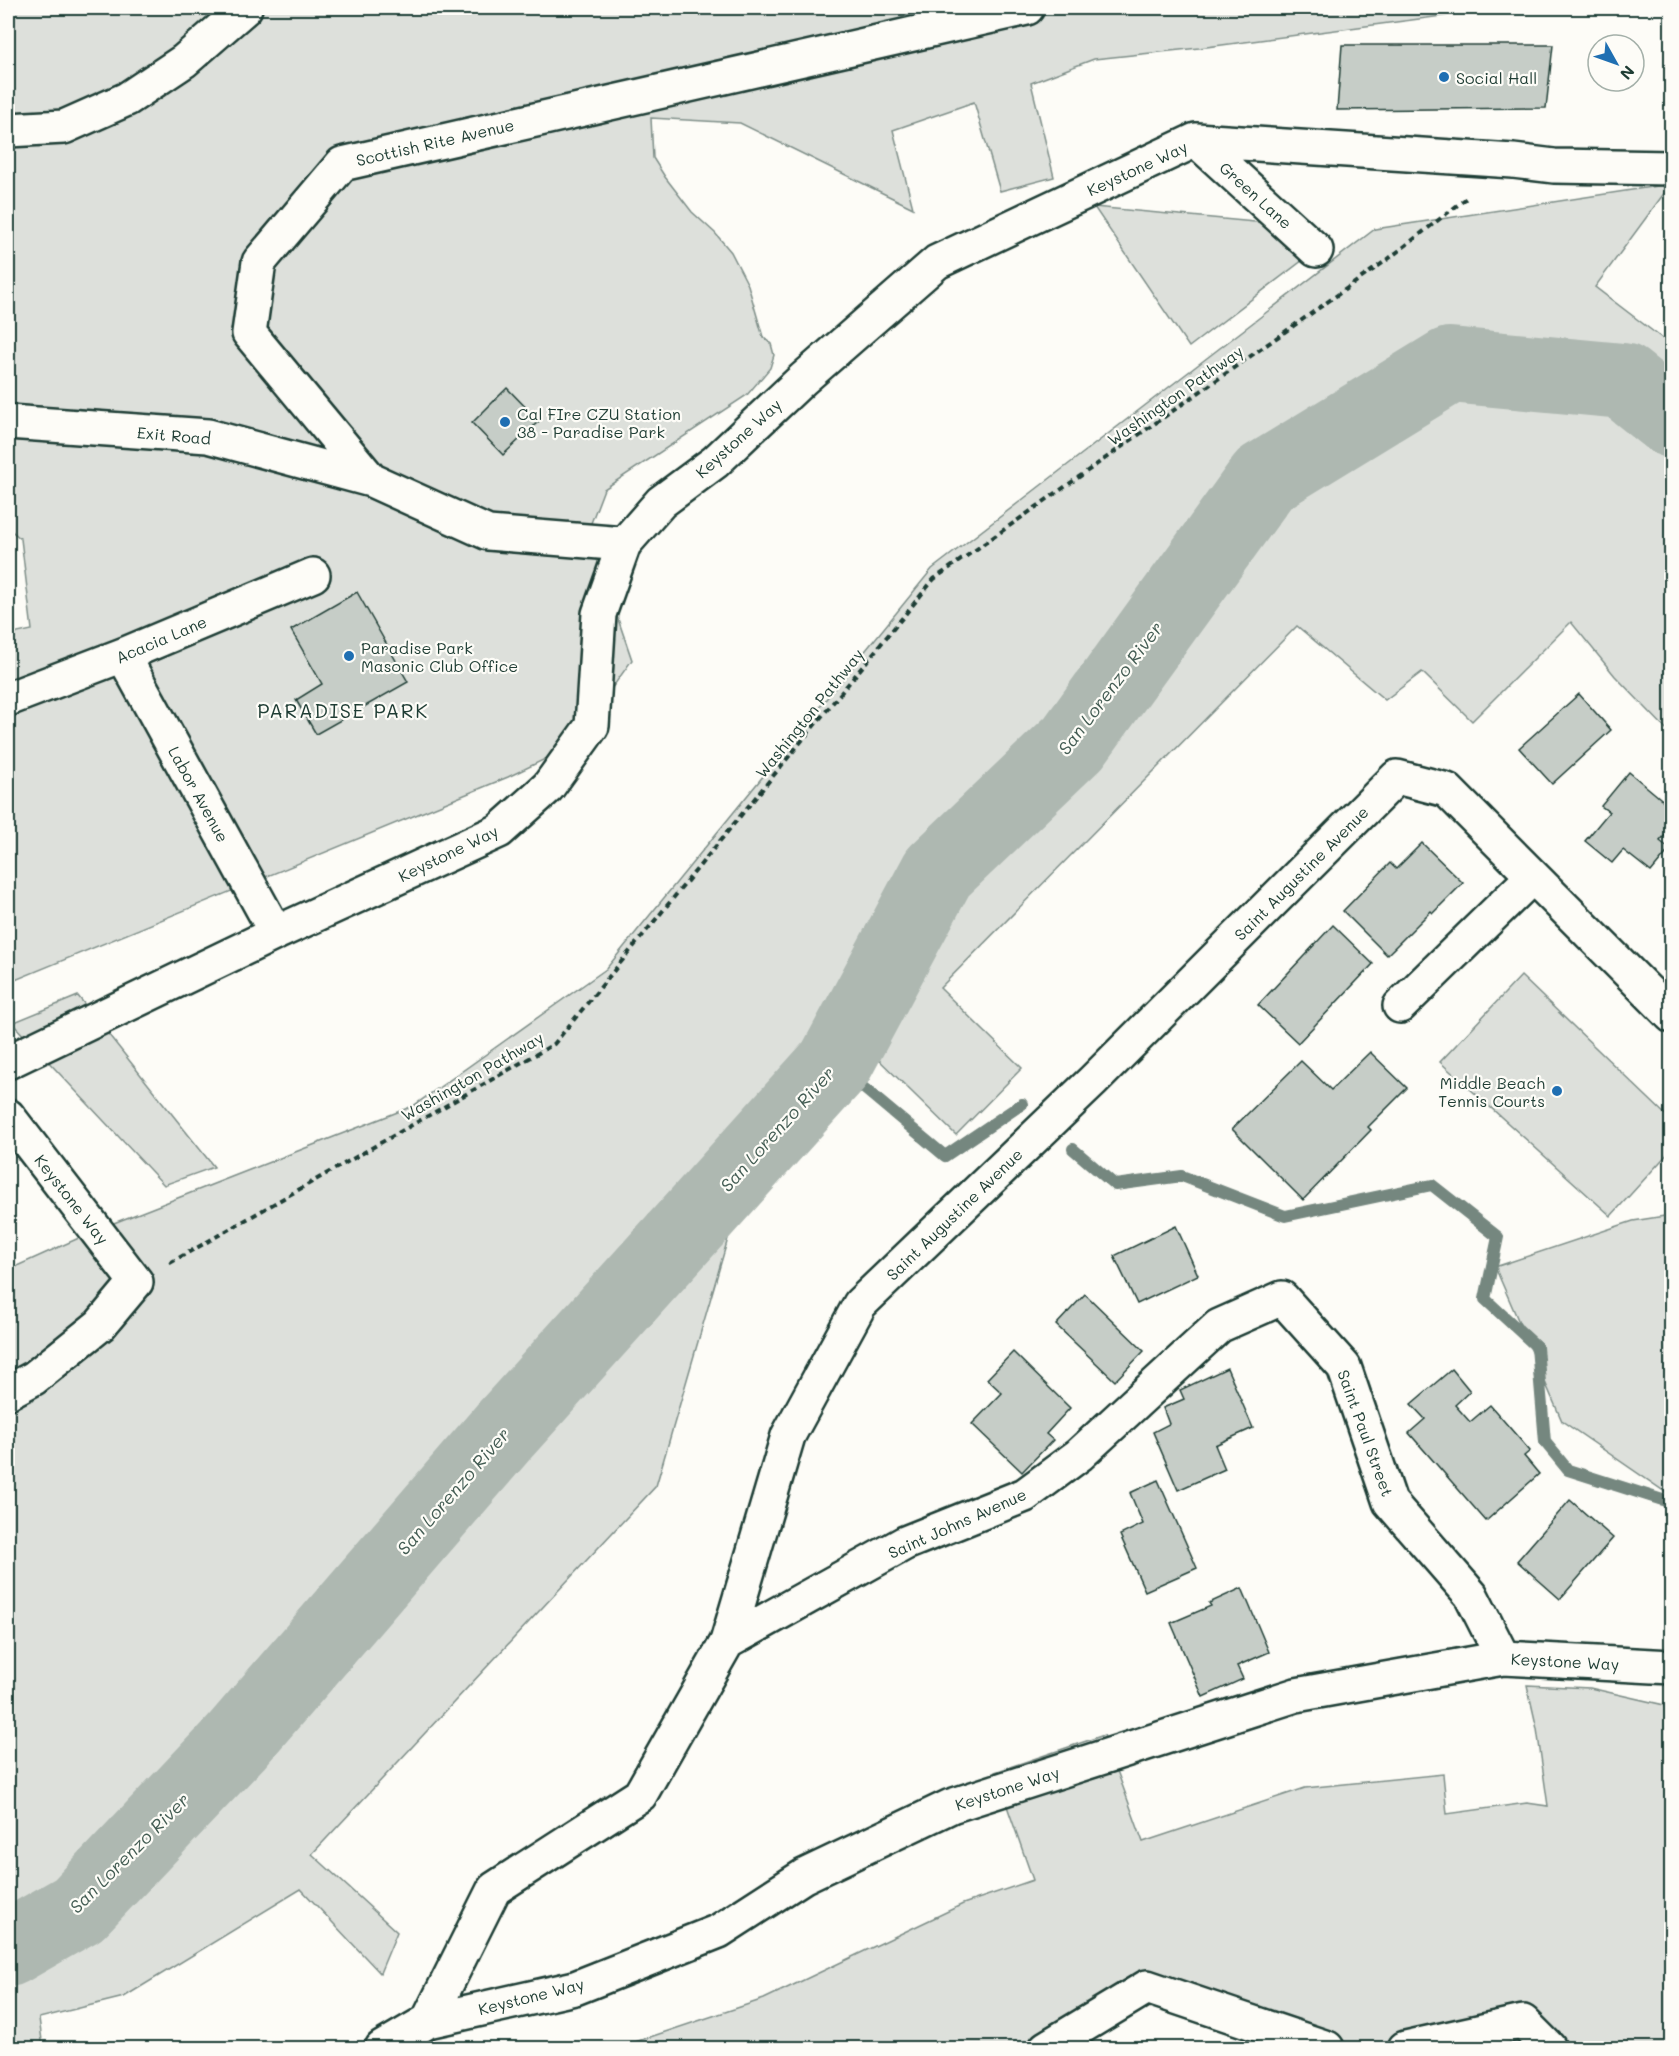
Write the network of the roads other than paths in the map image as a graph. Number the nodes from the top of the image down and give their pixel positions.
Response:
1 (245, 8) edge
2 (1027, 8) edge
3 (8, 130) edge
4 (1196, 140) junction
5 (1671, 168) edge
6 (1316, 250) dead end
7 (8, 422) edge
8 (371, 480) junction
9 (624, 544) junction
10 (313, 575) dead end
11 (123, 655) junction
12 (8, 699) edge
13 (1532, 877) junction
14 (276, 933) junction
15 (1400, 1006) dead end
16 (1671, 1017) edge
17 (8, 1062) edge
18 (8, 1116) edge
19 (1220, 1326) joint
20 (8, 1392) edge
21 (727, 1642) junction
22 (1503, 1658) junction
23 (1671, 1667) edge
24 (1671, 1673) edge
25 (428, 2021) junction
26 (382, 2049) edge
27 (1046, 2049) edge
28 (1327, 2049) edge
29 (1405, 2049) edge
30 (1549, 2049) edge

1 - 3 street
2 - 8 street, Scottish Rite Avenue
4 - 5 street, Keystone Way
4 - 6 street, Green Lane
4 - 9 street, Keystone Way
7 - 8 street, Exit Road
8 - 9 street, Scottish Rite Avenue
9 - 14 street, Keystone Way
10 - 11 street, Acacia Lane
11 - 12 street, Acacia Lane
11 - 14 street, Labor Avenue
13 - 15 street
13 - 16 street, Saint Augustine Avenue
13 - 21 street, Saint Augustine Avenue
14 - 17 street, Keystone Way
18 - 20 street, Keystone Way
19 - 21 street, Saint Johns Avenue
19 - 22 street, Saint Paul Street
21 - 25 street, Saint Augustine Avenue
22 - 23 street, Keystone Way
22 - 25 street, Keystone Way
23 - 24 street
25 - 26 street, Keystone Way
27 - 28 street
29 - 30 street

